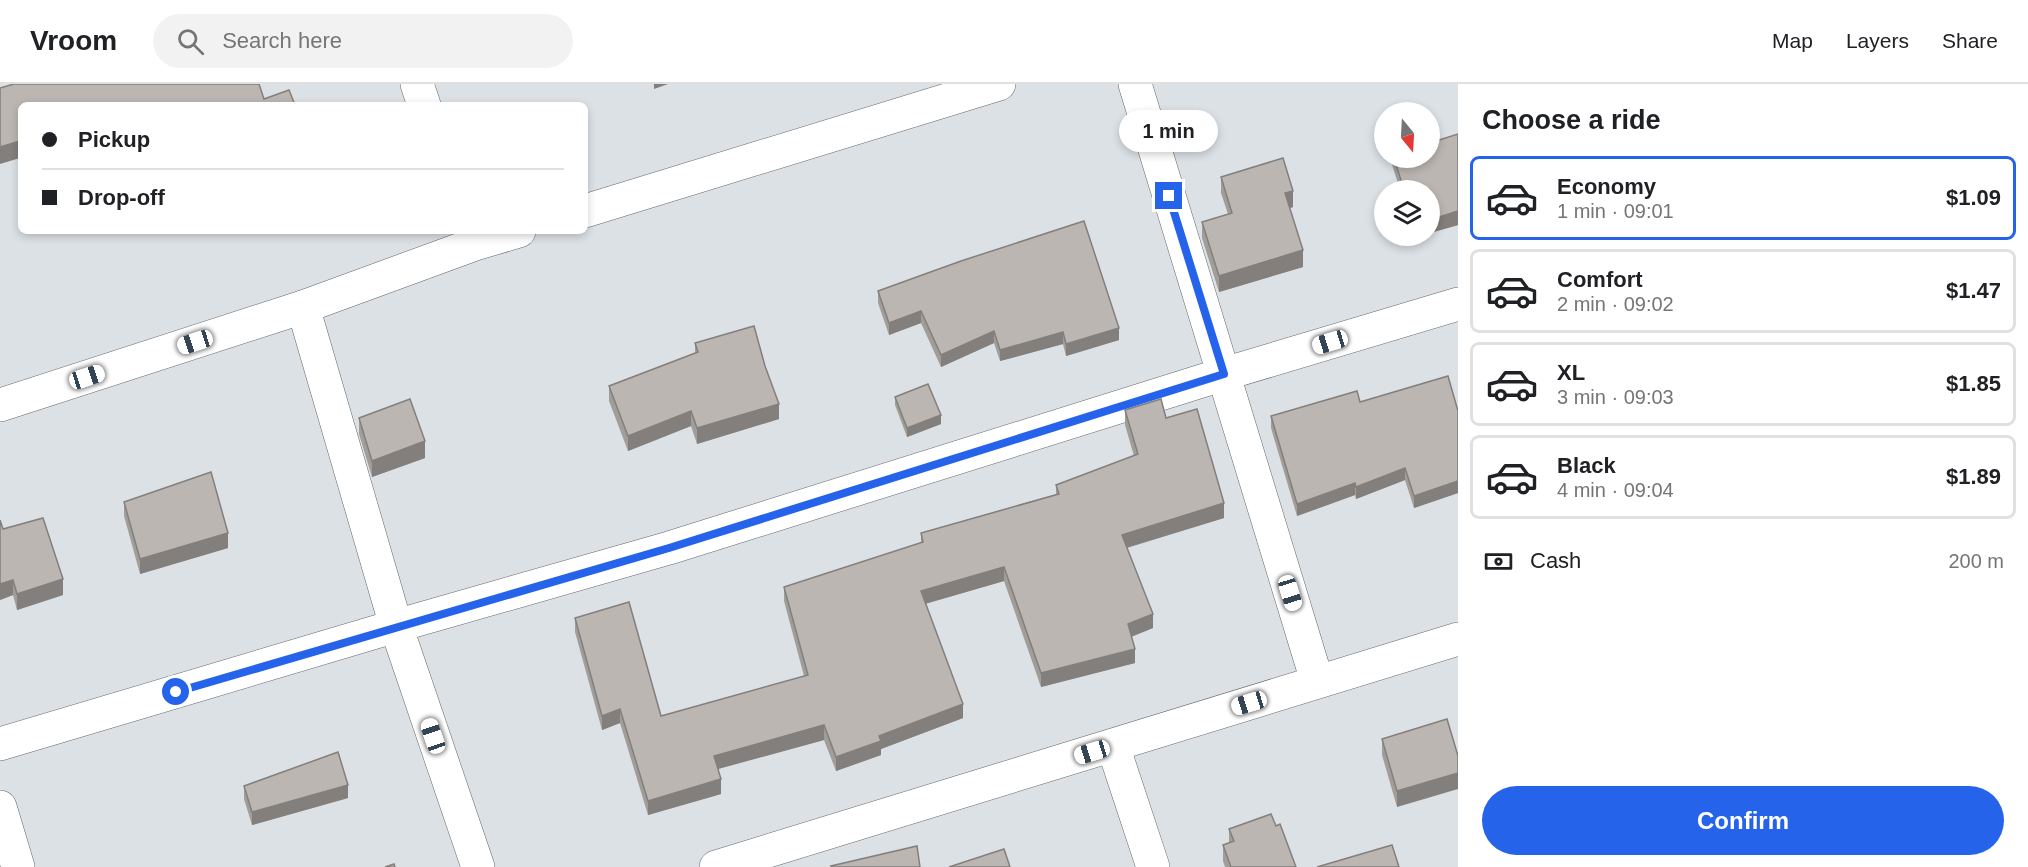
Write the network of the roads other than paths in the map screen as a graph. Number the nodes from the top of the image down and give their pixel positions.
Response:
1 (417, 84) edge
2 (999, 84) edge
3 (1135, 84) edge
4 (423, 102) edge
5 (588, 210) edge
6 (499, 234) edge
7 (472, 238) edge
8 (1458, 304) edge
9 (303, 307) junction
10 (1224, 374) junction
11 (0, 405) edge
12 (396, 626) junction
13 (1458, 639) edge
14 (1317, 681) junction
15 (0, 744) edge
16 (1113, 746) junction
17 (0, 807) edge
18 (18, 867) edge
19 (478, 867) edge
20 (716, 867) edge
21 (1153, 867) edge

1 - 4 street
2 - 5 street
3 - 10 street
6 - 7 street
7 - 9 street
8 - 10 street
9 - 11 street
9 - 12 street
10 - 12 street
10 - 14 street
12 - 15 street
12 - 19 street
13 - 14 street
14 - 16 street
16 - 20 street
16 - 21 street
17 - 18 street

